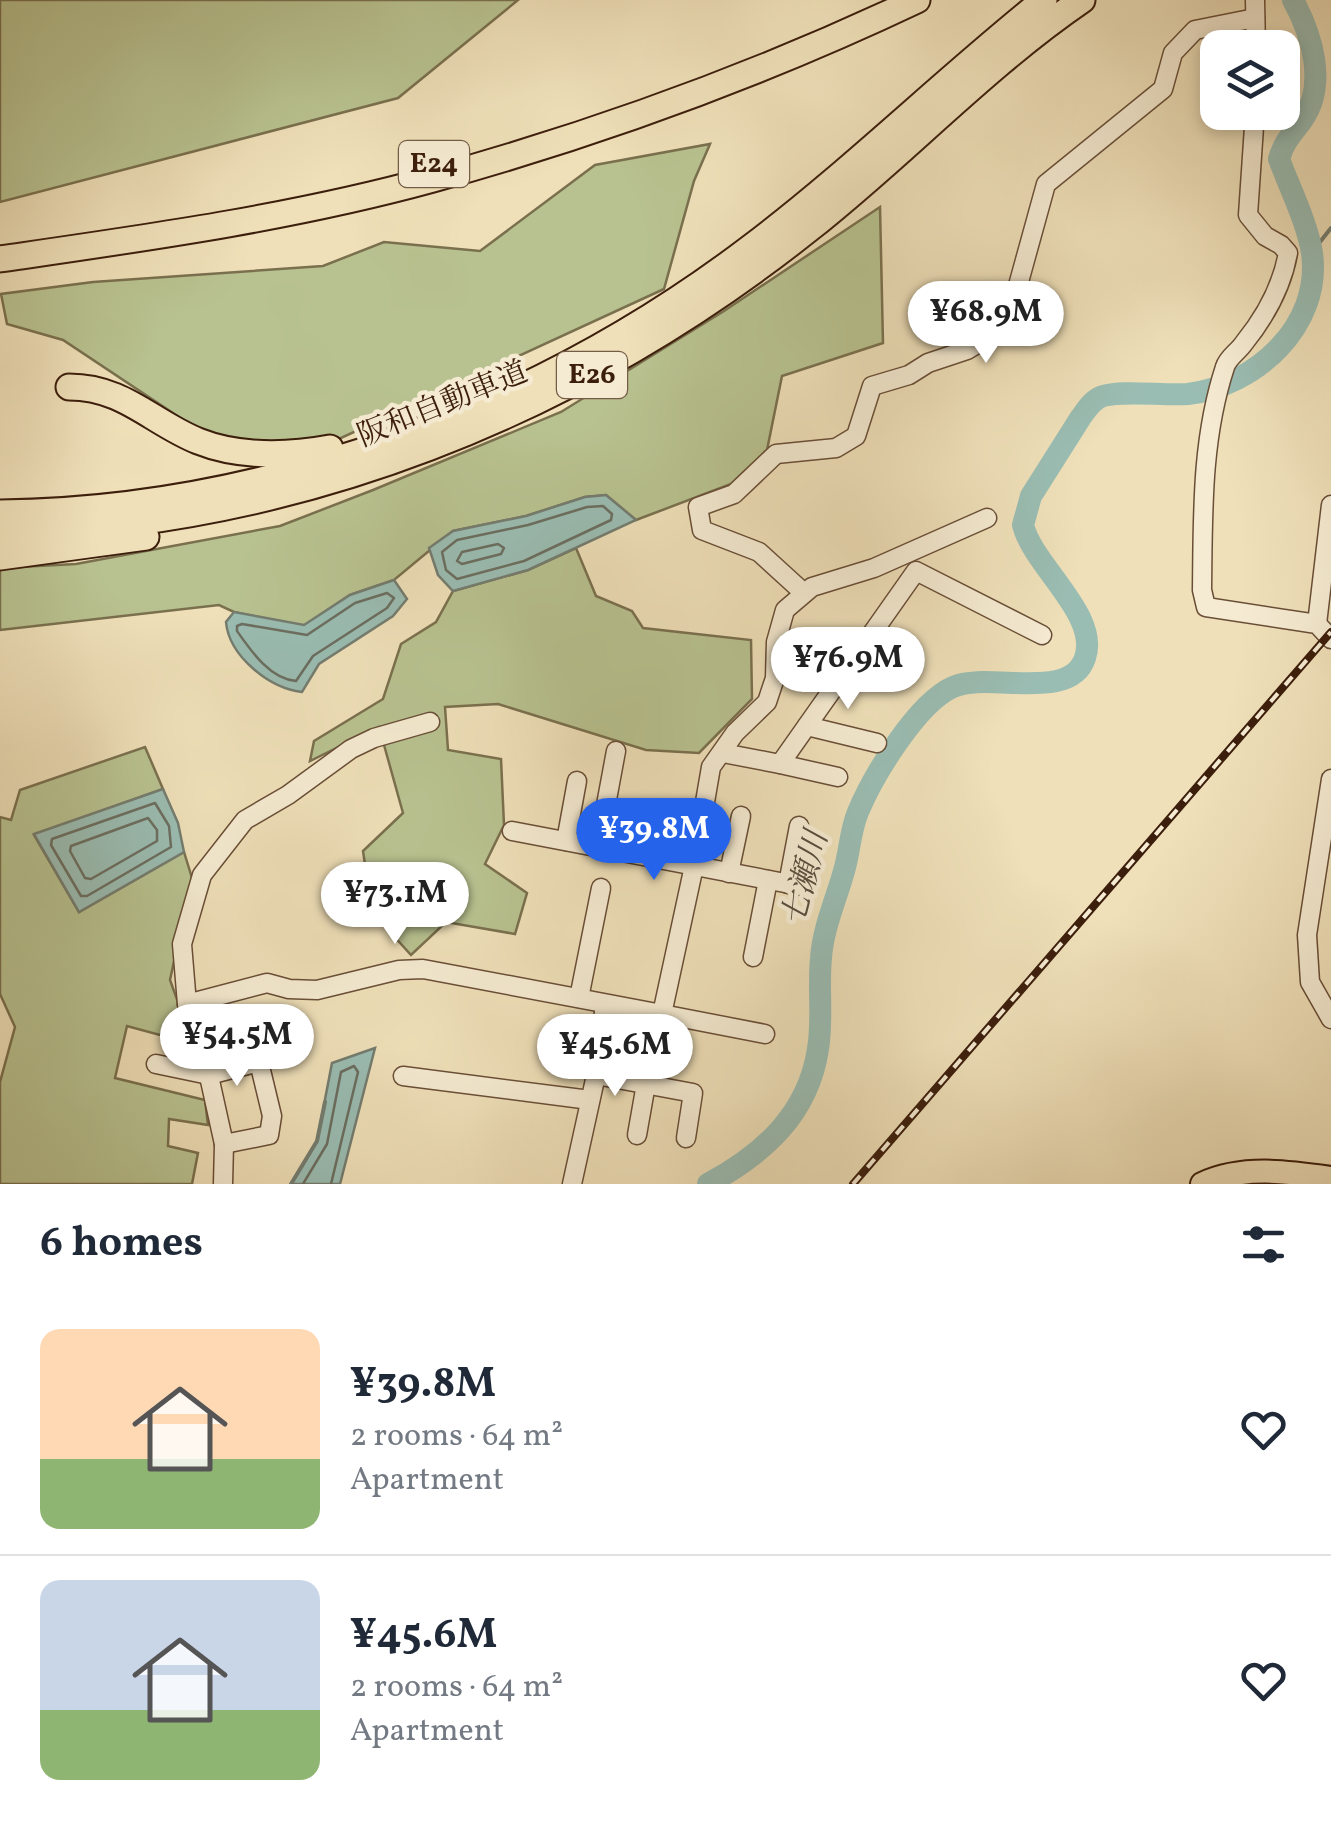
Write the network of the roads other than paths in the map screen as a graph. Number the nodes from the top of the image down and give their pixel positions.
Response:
1 (887, 0) edge
2 (917, 0) edge
3 (1044, 0) edge
4 (1082, 0) edge
5 (1256, 9) edge
6 (855, 22) junction
7 (1253, 130) edge
8 (0, 245) edge
9 (0, 259) edge
10 (631, 328) junction
11 (70, 387) dead end
12 (357, 475) junction
13 (1331, 505) edge
14 (0, 513) edge
15 (987, 518) dead end
16 (0, 533) edge
17 (0, 558) edge
18 (804, 593) junction
19 (1317, 624) junction
20 (1042, 635) dead end
21 (1331, 638) edge
22 (430, 722) dead end
23 (807, 726) junction
24 (878, 744) dead end
25 (616, 751) dead end
26 (723, 752) junction
27 (780, 764) junction
28 (838, 777) dead end
29 (1331, 779) edge
30 (577, 780) dead end
31 (741, 816) dead end
32 (799, 826) dead end
33 (512, 830) dead end
34 (566, 841) junction
35 (598, 848) junction
36 (1326, 853) edge
37 (694, 866) junction
38 (729, 873) junction
39 (768, 880) junction
40 (601, 888) dead end
41 (753, 957) dead end
42 (579, 998) junction
43 (186, 1004) junction
44 (605, 1004) junction
45 (662, 1014) junction
46 (1331, 1019) edge
47 (765, 1034) dead end
48 (156, 1064) dead end
49 (209, 1075) junction
50 (596, 1075) junction
51 (403, 1076) dead end
52 (646, 1084) junction
53 (590, 1100) junction
54 (637, 1135) dead end
55 (686, 1138) dead end
56 (224, 1144) junction
57 (1331, 1178) edge
58 (223, 1184) edge
59 (572, 1184) edge
60 (1202, 1184) edge

1 - 6 highway, E24
2 - 6 highway, E24
3 - 10 highway, 阪和自動車道 / E26
4 - 12 highway, 阪和自動車道 / E26
5 - 18 street
6 - 8 highway, E24
6 - 9 highway, E24
7 - 19 street
10 - 11 highway
10 - 14 highway, 阪和自動車道 / E26
12 - 16 highway, 阪和自動車道 / E26
12 - 17 highway
13 - 19 street
15 - 18 street
18 - 26 street
19 - 21 street
20 - 23 street
22 - 43 street
23 - 24 street
23 - 27 street
25 - 35 street
26 - 27 street
26 - 37 street
27 - 28 street
29 - 36 street
30 - 34 street
31 - 38 street
32 - 39 street
33 - 34 street
34 - 35 street
35 - 37 street
36 - 46 street
37 - 38 street
37 - 45 street
38 - 39 street
39 - 41 street
40 - 42 street
42 - 43 street
42 - 44 street
43 - 49 street
44 - 45 street
44 - 50 street
45 - 47 street
48 - 49 street
49 - 56 street
49 - 56 street
50 - 52 street
50 - 53 street
51 - 53 street
52 - 54 street
52 - 55 street
53 - 59 street
56 - 58 street
57 - 60 main road

